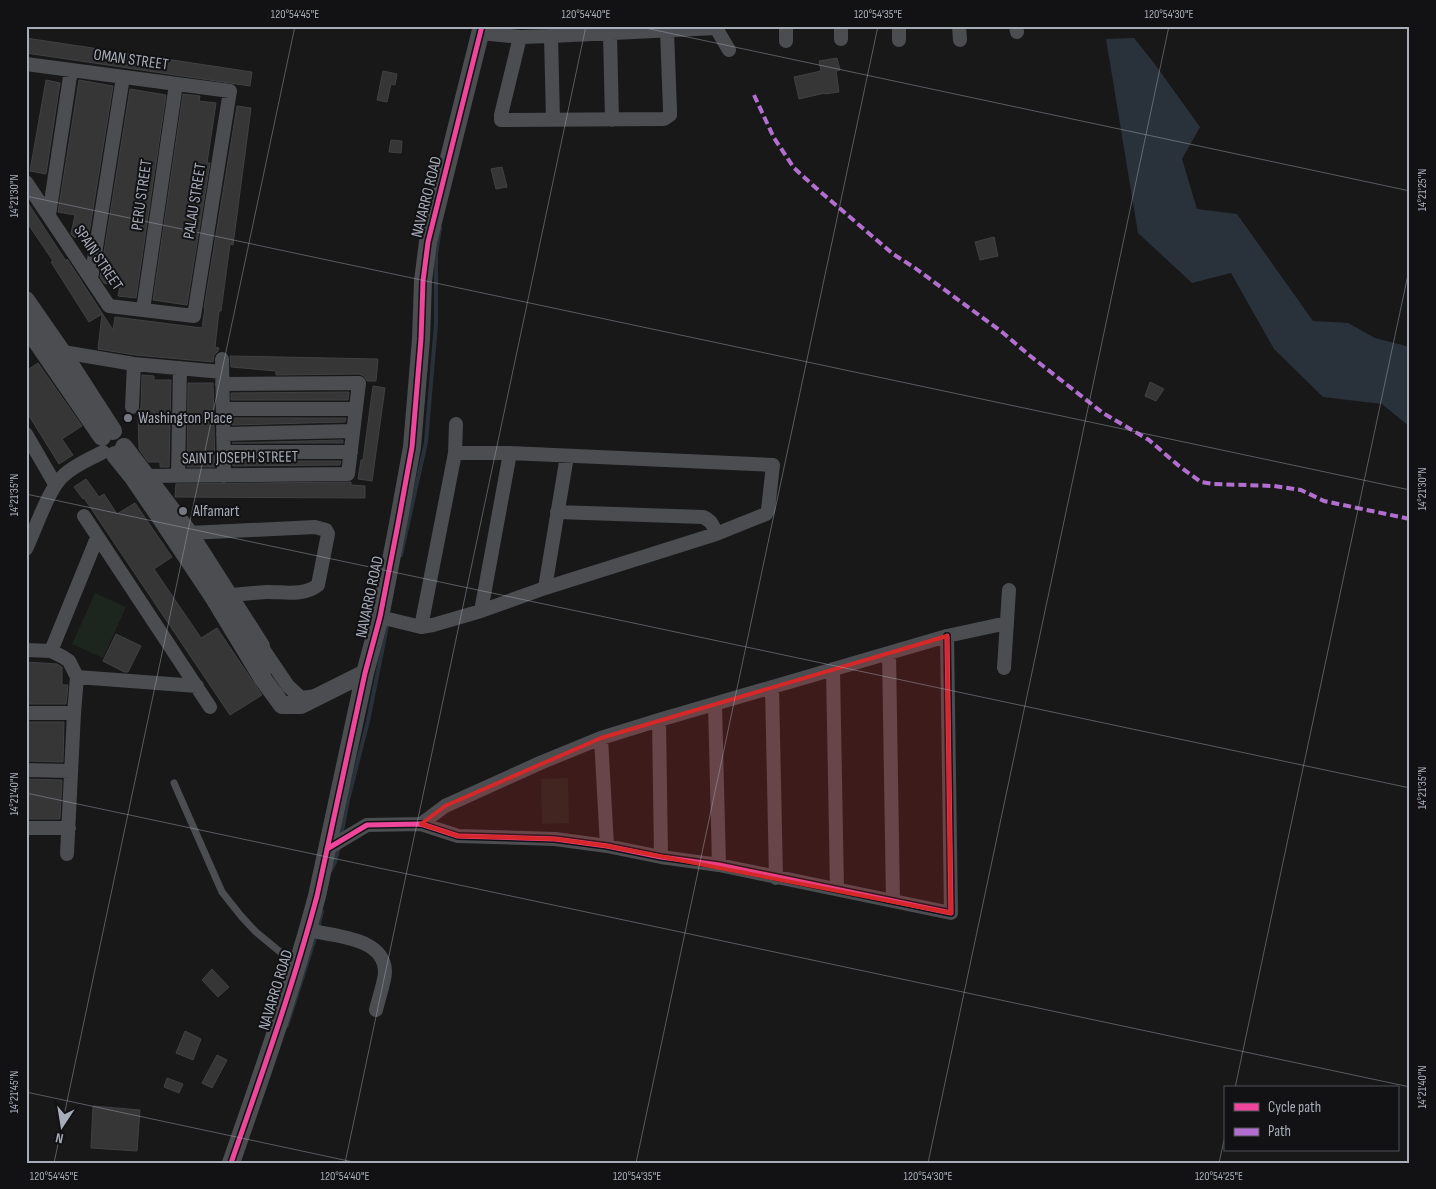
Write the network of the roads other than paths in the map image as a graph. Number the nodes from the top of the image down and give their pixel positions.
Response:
1 (786, 26) edge
2 (716, 27) edge
3 (481, 30) edge
4 (667, 31) junction
5 (610, 34) junction
6 (551, 36) junction
7 (520, 37) junction
8 (786, 40) dead end
9 (729, 50) dead end
10 (26, 64) edge
11 (71, 70) junction
12 (123, 77) junction
13 (176, 84) junction
14 (230, 91) joint
15 (553, 120) junction
16 (612, 120) junction
17 (26, 182) edge
18 (49, 216) junction
19 (91, 279) junction
20 (26, 300) edge
21 (143, 310) junction
22 (194, 316) joint
23 (26, 326) edge
24 (41, 348) junction
25 (62, 352) junction
26 (134, 364) junction
27 (180, 368) junction
28 (222, 372) junction
29 (132, 406) dead end
30 (223, 409) junction
31 (356, 409) junction
32 (456, 424) dead end
33 (353, 431) junction
34 (26, 434) edge
35 (223, 434) junction
36 (112, 444) junction
37 (224, 452) junction
38 (351, 452) junction
39 (455, 453) junction
40 (510, 453) junction
41 (567, 456) junction
42 (138, 476) junction
43 (178, 476) junction
44 (224, 476) junction
45 (55, 484) junction
46 (557, 512) junction
47 (167, 515) junction
48 (84, 516) dead end
49 (189, 533) junction
50 (716, 534) junction
51 (97, 538) junction
52 (26, 549) edge
53 (545, 588) junction
54 (1009, 590) dead end
55 (222, 597) junction
56 (482, 611) junction
57 (386, 619) junction
58 (1006, 623) junction
59 (421, 627) junction
60 (947, 636) junction
61 (261, 646) junction
62 (26, 650) edge
63 (51, 651) junction
64 (889, 653) junction
65 (1004, 668) dead end
66 (833, 669) junction
67 (365, 673) junction
68 (77, 677) junction
69 (262, 679) junction
70 (196, 686) junction
71 (772, 687) junction
72 (322, 695) junction
73 (715, 704) junction
74 (210, 707) dead end
75 (26, 712) edge
76 (74, 714) junction
77 (659, 720) junction
78 (601, 738) junction
79 (26, 770) edge
80 (71, 771) junction
81 (174, 783) dead end
82 (421, 824) junction
83 (26, 828) edge
84 (68, 828) junction
85 (336, 843) junction
86 (607, 846) junction
87 (67, 854) dead end
88 (661, 857) junction
89 (719, 865) junction
90 (776, 878) junction
91 (837, 889) junction
92 (893, 901) junction
93 (314, 932) junction
94 (296, 965) junction
95 (376, 1010) dead end
96 (232, 1163) edge

1 - 8 street
2 - 4 street
2 - 9 street
3 - 7 street
3 - 57 street, NAVARRO ROAD
4 - 5 street
4 - 16 street
5 - 6 street
5 - 16 street
6 - 7 street
6 - 15 street
7 - 15 street
10 - 11 street, OMAN STREET
11 - 12 street, OMAN STREET
11 - 18 street
12 - 13 street, OMAN STREET
12 - 19 street
13 - 14 street, OMAN STREET
13 - 21 street, PERU STREET
14 - 22 street, PALAU STREET
15 - 16 street
17 - 18 street, SPAIN STREET
18 - 19 street, SPAIN STREET
19 - 21 street, SPAIN STREET
20 - 25 street
21 - 22 street, SPAIN STREET
23 - 24 street
24 - 25 street
24 - 36 street
25 - 26 street
25 - 36 street
26 - 27 street
26 - 29 street
27 - 28 street
27 - 43 street
28 - 30 street
28 - 31 street
30 - 31 street
30 - 35 street
31 - 33 street
32 - 39 street
33 - 35 street
33 - 38 street
34 - 45 street
35 - 37 street
36 - 42 street
36 - 45 street
37 - 38 street
37 - 44 street
38 - 44 street, SAINT JOSEPH STREET
39 - 40 street
39 - 59 street
40 - 41 street
40 - 56 street
41 - 46 street
41 - 50 street
42 - 43 street, SAINT JOSEPH STREET
42 - 47 street
43 - 44 street, SAINT JOSEPH STREET
45 - 52 street
46 - 50 street
46 - 53 street
47 - 49 street
47 - 55 street
48 - 51 street
49 - 55 street
49 - 55 street
50 - 53 street
51 - 63 street
51 - 70 street
53 - 56 street
54 - 58 street
55 - 61 street
55 - 69 street
56 - 59 street
57 - 59 street
57 - 67 street, NAVARRO ROAD
58 - 60 street
58 - 65 street
60 - 64 street
60 - 92 street
61 - 69 street
61 - 72 street
62 - 63 street
63 - 68 street
64 - 66 street
64 - 92 street
66 - 71 street
66 - 91 street
67 - 72 street
67 - 85 street, NAVARRO ROAD
68 - 70 street
68 - 76 street
69 - 72 street
70 - 74 street
71 - 73 street
71 - 90 street
73 - 77 street
73 - 89 street
75 - 76 street
76 - 80 street
77 - 78 street
77 - 88 street
78 - 82 street
78 - 86 street
79 - 80 street
80 - 84 street
81 - 94 lane
82 - 85 street
82 - 86 street
83 - 84 street
84 - 87 street
85 - 93 street, NAVARRO ROAD
86 - 88 street
88 - 89 street
89 - 90 street
90 - 91 street
91 - 92 street
93 - 94 street, NAVARRO ROAD
93 - 95 street
94 - 96 street, NAVARRO ROAD

